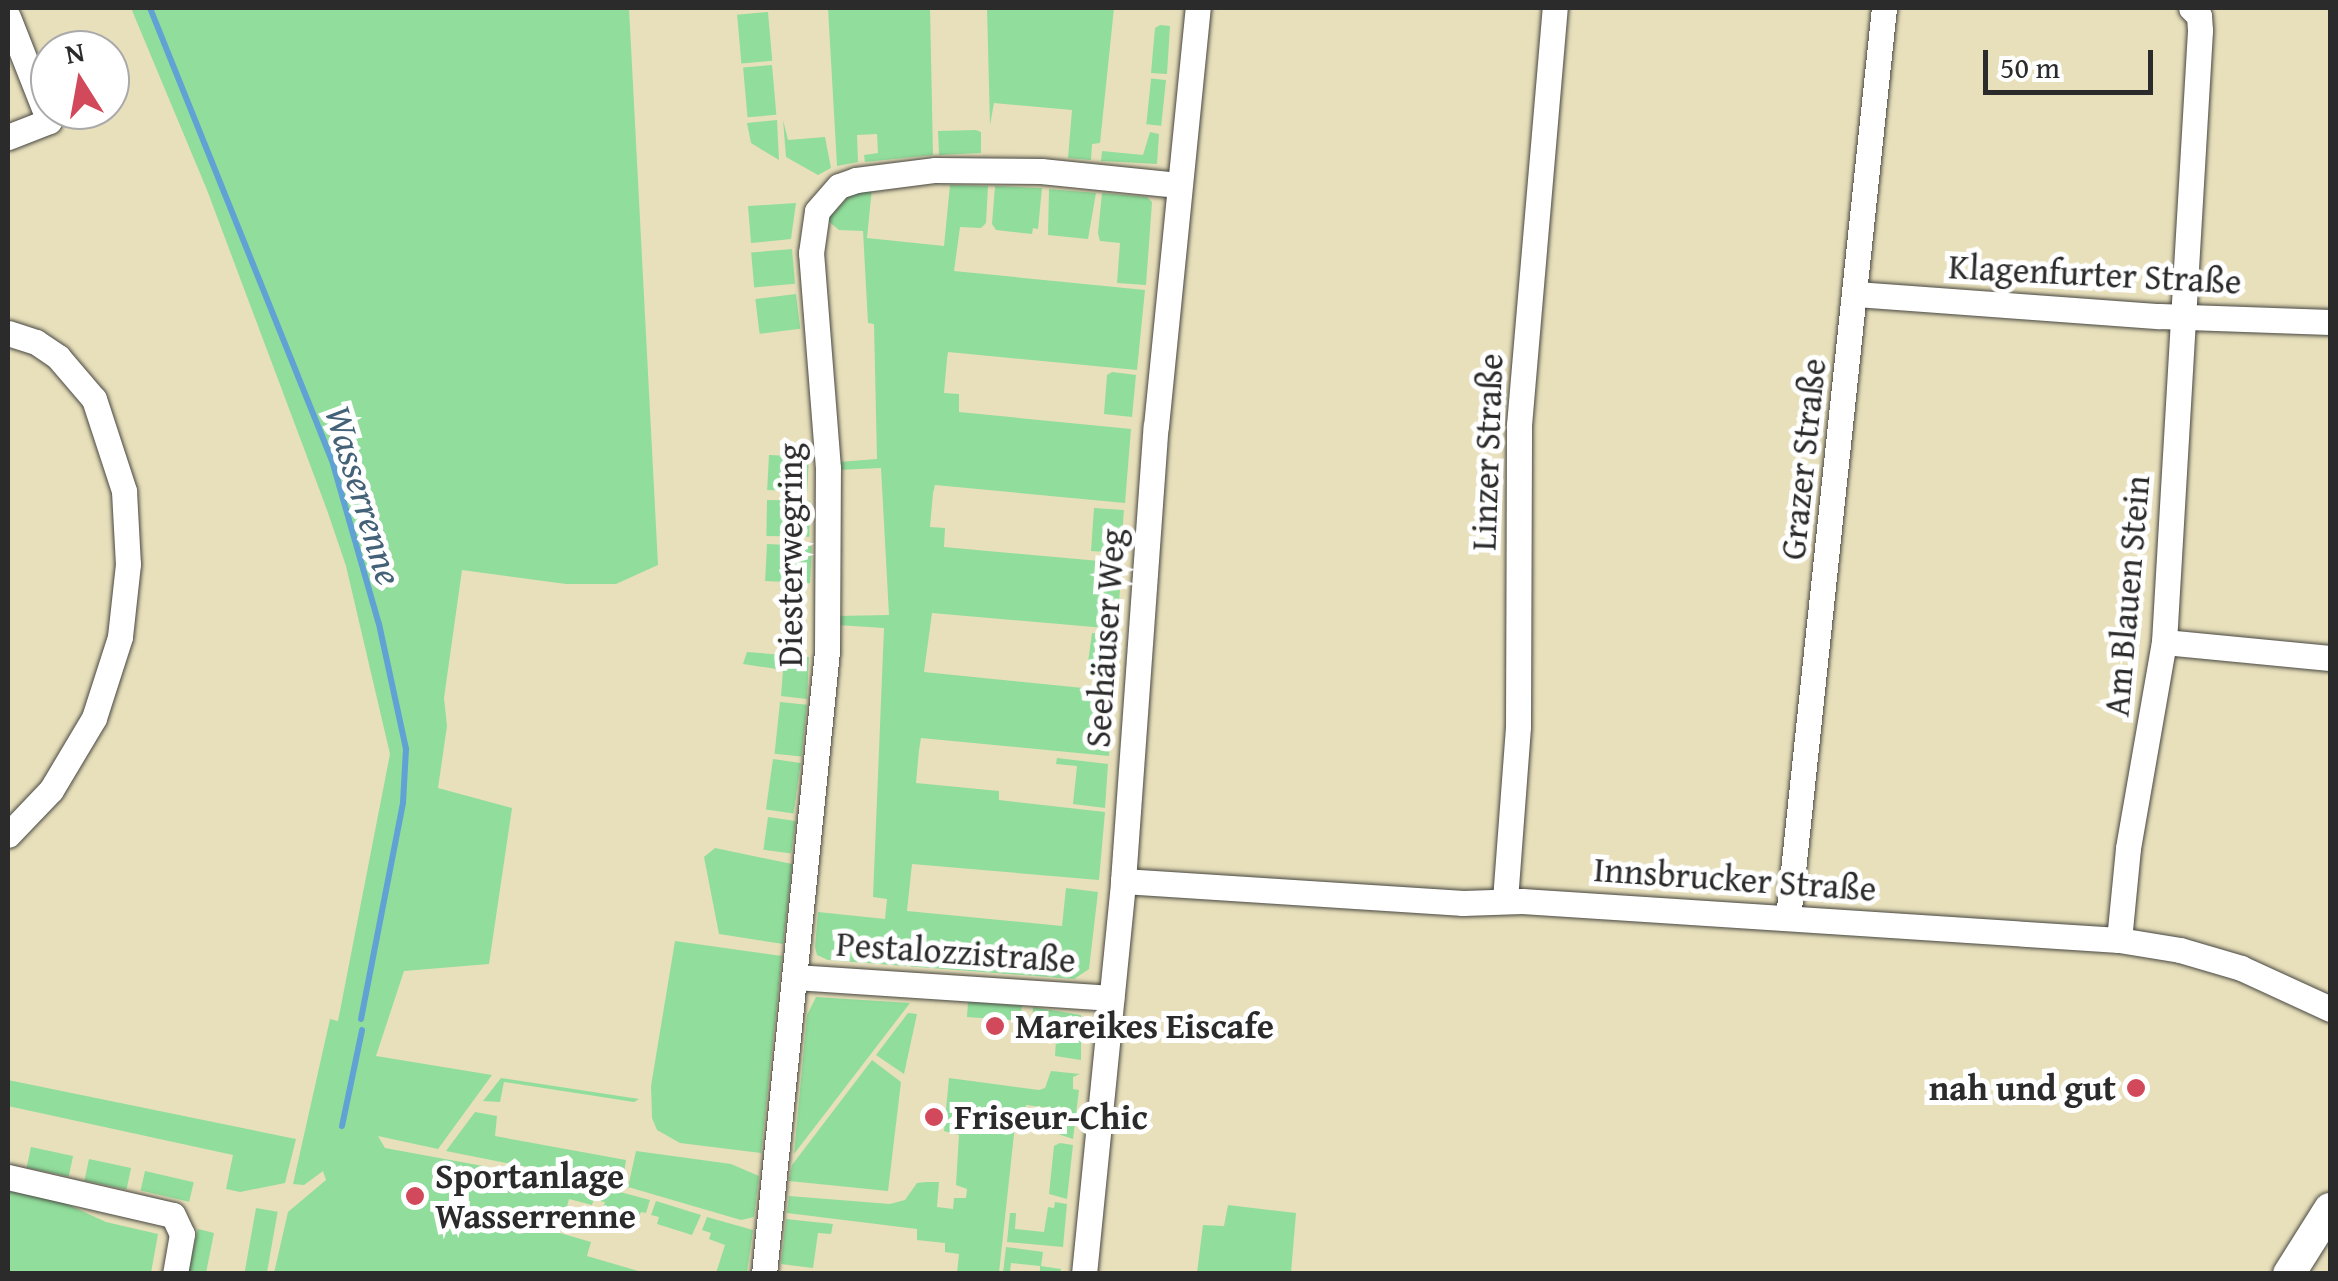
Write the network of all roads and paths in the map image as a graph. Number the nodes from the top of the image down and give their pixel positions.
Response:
1 (1198, 8) edge
2 (1555, 8) edge
3 (1884, 8) edge
4 (2191, 8) edge
5 (8, 17) edge
6 (8, 137) edge
7 (1178, 185) junction
8 (1856, 294) junction
9 (2183, 317) junction
10 (2330, 322) edge
11 (8, 332) edge
12 (2164, 642) junction
13 (2330, 658) edge
14 (8, 835) edge
15 (1123, 881) junction
16 (1506, 900) junction
17 (1788, 918) junction
18 (2119, 940) junction
19 (796, 977) junction
20 (1111, 998) junction
21 (2330, 1009) edge
22 (8, 1177) edge
23 (2330, 1209) edge
24 (175, 1274) edge
25 (764, 1274) edge
26 (1084, 1274) edge
27 (2289, 1274) edge

1 - 7 street, Seehäuser Weg
2 - 16 street, Linzer Straße
3 - 8 street, Grazer Straße
4 - 9 street, Am Blauen Stein
5 - 6 street
7 - 15 street, Seehäuser Weg
7 - 19 street, Diesterwegring
8 - 9 street, Klagenfurter Straße
8 - 17 street, Grazer Straße
9 - 10 street, Klagenfurter Straße
9 - 12 street, Am Blauen Stein
11 - 14 street
12 - 13 street
12 - 18 street, Am Blauen Stein
15 - 16 street, Innsbrucker Straße
15 - 20 street, Seehäuser Weg
16 - 17 street, Innsbrucker Straße
17 - 18 street, Innsbrucker Straße
18 - 21 street, Innsbrucker Straße
19 - 20 street, Pestalozzistraße
19 - 25 street, Diesterwegring
20 - 26 street, Seehäuser Weg
22 - 24 street
23 - 27 main road

